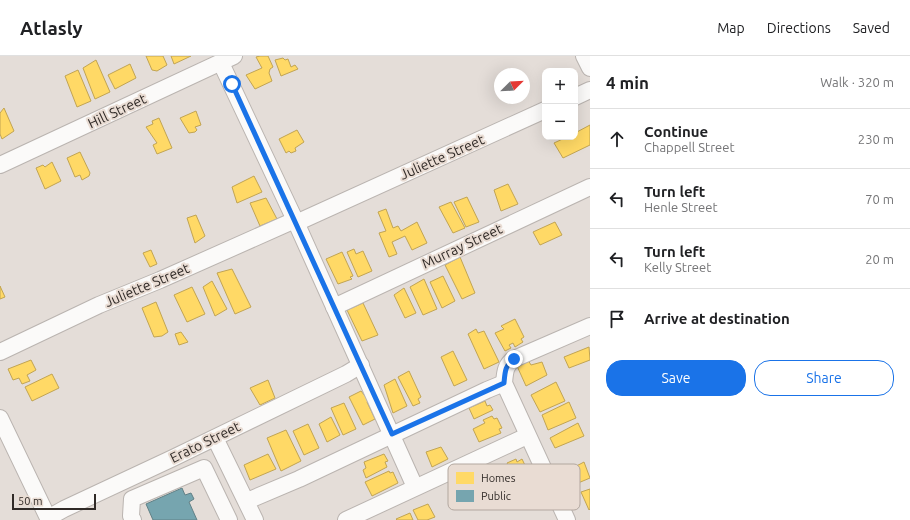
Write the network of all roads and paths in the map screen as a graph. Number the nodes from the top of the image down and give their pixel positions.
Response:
1 (228, 59) edge
2 (590, 90) edge
3 (578, 96) edge
4 (542, 111) edge
5 (0, 165) edge
6 (590, 187) edge
7 (295, 221) junction
8 (334, 307) junction
9 (590, 327) edge
10 (0, 352) edge
11 (361, 365) junction
12 (504, 383) junction
13 (0, 418) edge
14 (392, 434) junction
15 (527, 436) junction
16 (215, 438) junction
17 (466, 464) edge
18 (540, 464) edge
19 (448, 472) edge
20 (137, 474) junction
21 (416, 487) junction
22 (146, 493) junction
23 (247, 501) junction
24 (562, 510) edge
25 (48, 519) edge
26 (133, 520) edge
27 (229, 520) edge
28 (255, 520) edge
29 (346, 520) edge
30 (567, 520) edge

1 - 5 street, Hill Street
1 - 7 street
2 - 3 street
4 - 7 street, Juliette Street
6 - 8 street, Murray Street
7 - 8 street
7 - 10 street, Juliette Street
8 - 11 street
9 - 12 street
11 - 14 street
11 - 16 street, Erato Street
12 - 14 street
12 - 15 street
13 - 25 street
14 - 21 street
14 - 23 street
15 - 17 street
15 - 18 street
16 - 20 street, Erato Street
16 - 23 street
19 - 21 street
20 - 22 street
20 - 25 street, Erato Street
21 - 29 street
22 - 26 street
22 - 27 street
23 - 28 street
24 - 30 street

